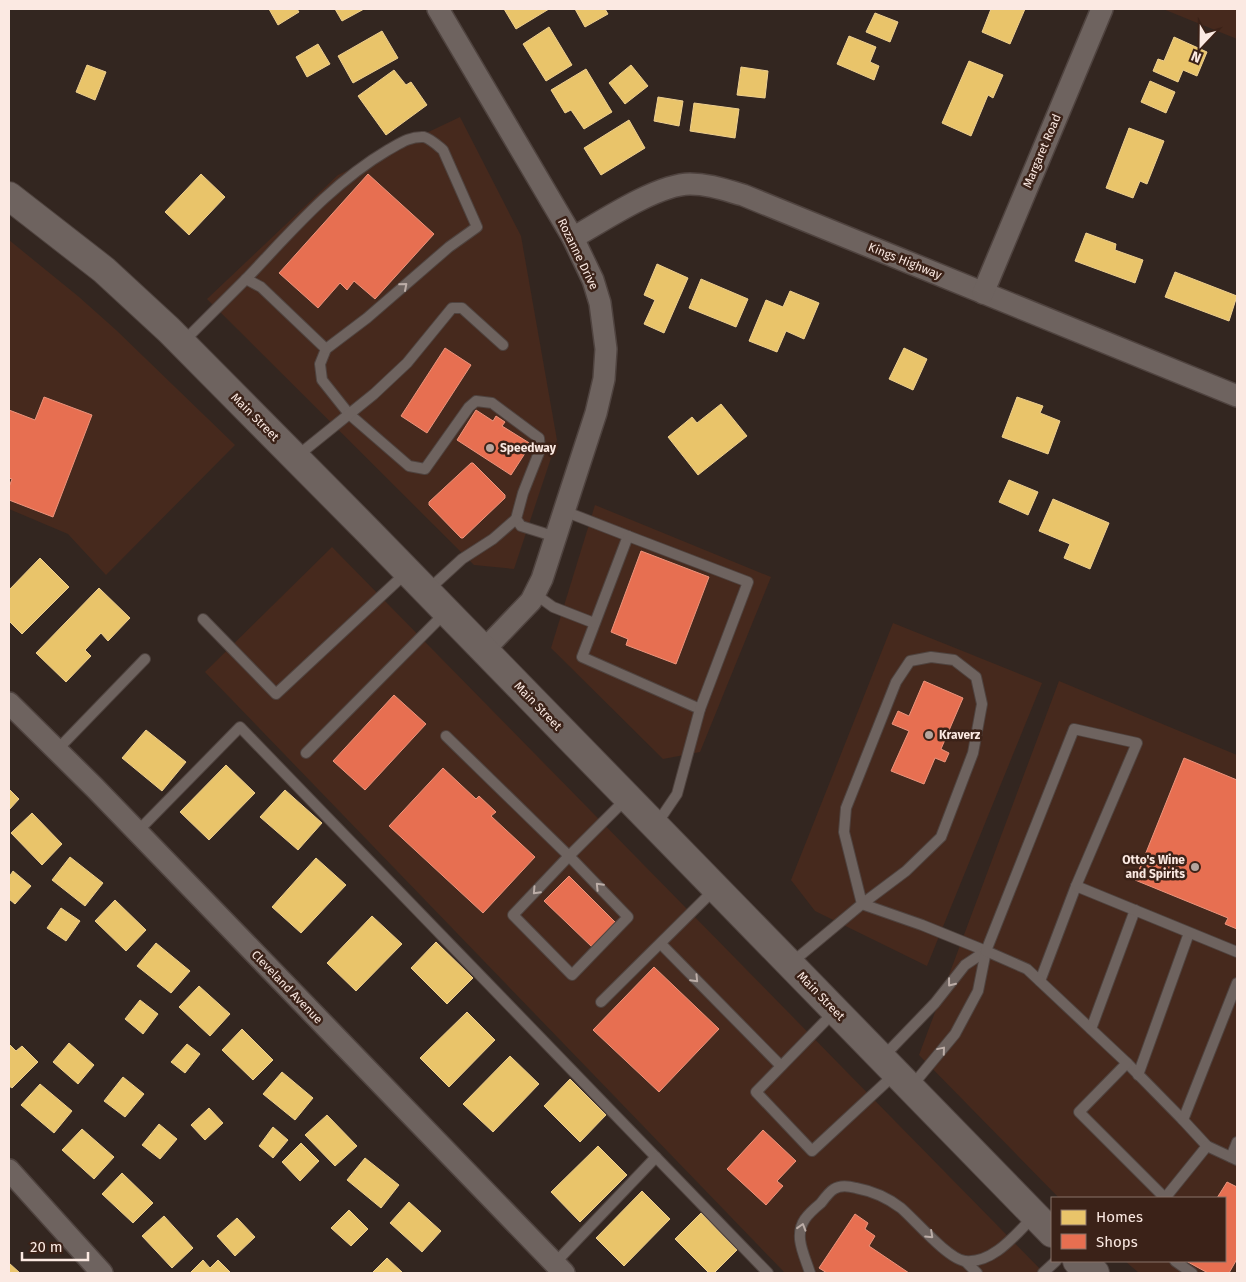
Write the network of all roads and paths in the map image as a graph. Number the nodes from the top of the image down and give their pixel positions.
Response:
1 (438, 9) edge
2 (1102, 9) edge
3 (9, 196) edge
4 (573, 238) junction
5 (246, 280) junction
6 (983, 293) junction
7 (182, 343) junction
8 (503, 345) dead end
9 (326, 349) junction
10 (1237, 396) edge
11 (349, 414) junction
12 (295, 457) junction
13 (564, 511) junction
14 (516, 519) junction
15 (628, 536) junction
16 (556, 537) junction
17 (407, 572) junction
18 (426, 592) junction
19 (535, 594) junction
20 (446, 612) junction
21 (203, 619) dead end
22 (594, 624) junction
23 (484, 650) junction
24 (145, 659) dead end
25 (9, 703) edge
26 (700, 709) junction
27 (446, 736) dead end
28 (57, 750) junction
29 (306, 753) dead end
30 (628, 798) junction
31 (656, 826) junction
32 (137, 832) junction
33 (569, 856) junction
34 (1076, 886) junction
35 (716, 888) junction
36 (862, 904) junction
37 (1134, 910) junction
38 (1190, 932) junction
39 (661, 944) junction
40 (986, 950) junction
41 (1237, 952) edge
42 (790, 964) junction
43 (1040, 981) junction
44 (1237, 983) edge
45 (601, 1002) dead end
46 (835, 1010) junction
47 (1091, 1029) junction
48 (1127, 1063) junction
49 (781, 1066) junction
50 (896, 1073) junction
51 (1138, 1075) junction
52 (1183, 1120) junction
53 (1237, 1142) edge
54 (1207, 1146) junction
55 (656, 1157) junction
56 (1234, 1159) edge
57 (9, 1170) edge
58 (1164, 1197) edge
59 (1166, 1197) edge
60 (1044, 1224) edge
61 (965, 1261) junction
62 (1055, 1262) edge
63 (1078, 1262) edge
64 (1078, 1262) edge
65 (1176, 1262) edge
66 (559, 1268) edge
67 (102, 1273) edge
68 (768, 1273) edge
69 (810, 1273) edge
70 (976, 1273) edge
71 (1043, 1273) edge
72 (1086, 1273) edge
73 (1095, 1273) edge
74 (1192, 1273) edge

1 - 4 street, Rozanne Drive
2 - 6 street, Margaret Road
3 - 7 main road, Main Street
4 - 6 street, Kings Highway
4 - 13 street, Rozanne Drive
5 - 7 lane
5 - 9 lane
9 -> 5 lane
6 - 10 street, Kings Highway
7 - 12 main road, Main Street
8 - 11 lane
9 - 11 lane
11 - 12 lane
11 - 14 lane
12 - 17 main road, Main Street
13 - 15 lane
13 - 16 street, Rozanne Drive
14 - 16 lane
14 - 18 lane
15 - 22 lane
15 - 26 lane
16 - 19 street, Rozanne Drive
17 - 18 main road, Main Street
17 - 21 lane
18 - 20 main road, Main Street
19 - 22 lane
19 - 23 street, Rozanne Drive
20 - 23 main road, Main Street
20 - 29 lane
22 - 26 lane
23 - 30 main road, Main Street
24 - 28 lane
25 - 28 street, Cleveland Avenue
26 - 31 lane
27 - 33 lane
28 - 32 street, Cleveland Avenue
30 - 31 main road, Main Street
30 - 33 lane
31 - 35 main road, Main Street
32 - 55 lane
32 - 66 street, Cleveland Avenue
33 -> 33 lane
34 - 37 lane
34 - 40 lane
34 - 43 lane
35 - 39 lane
35 - 42 main road, Main Street
36 - 36 lane
36 - 40 lane
36 - 42 lane
37 - 38 lane
37 - 47 lane
38 - 41 lane
38 - 51 lane
39 - 45 lane
39 -> 49 lane
40 - 43 lane
40 -> 50 lane
50 -> 40 lane
42 - 46 main road, Main Street
43 - 47 lane
44 - 52 lane
46 - 49 lane
46 - 50 main road, Main Street
47 - 48 lane
48 - 51 lane
48 - 58 lane
49 - 50 lane
50 - 60 main road, Main Street
51 - 52 lane
52 - 54 lane
53 - 56 lane
54 - 56 lane
54 - 59 lane
55 - 66 lane
55 - 68 lane
57 - 67 street
60 - 61 lane
69 -> 61 lane
61 - 70 lane
62 - 71 lane
63 - 72 main road
64 - 73 main road
65 - 74 lane

